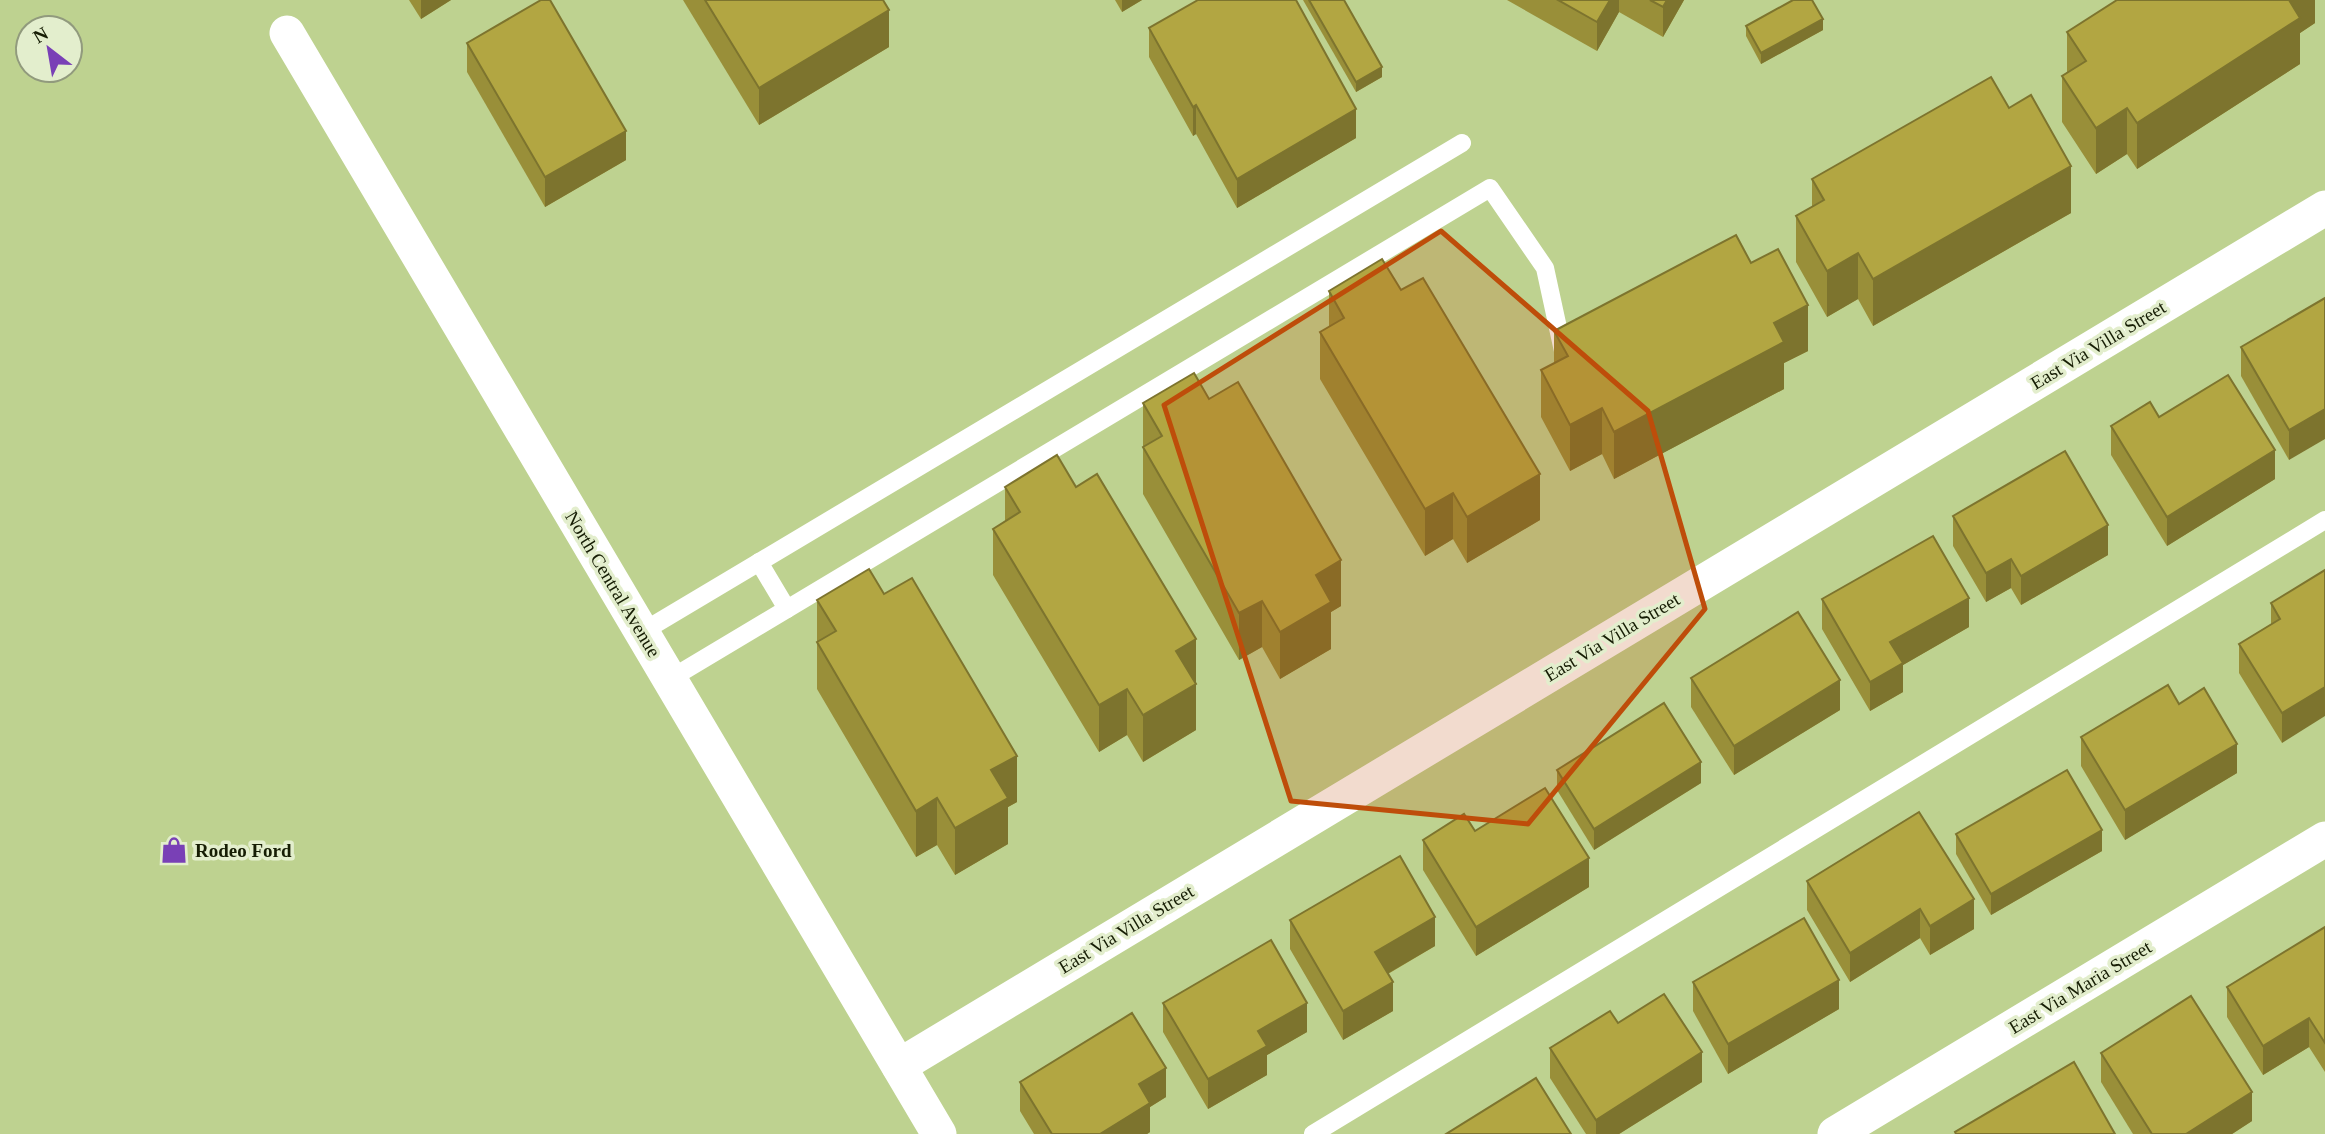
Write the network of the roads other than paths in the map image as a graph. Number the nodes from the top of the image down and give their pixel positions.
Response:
1 (287, 33) dead end
2 (1462, 143) dead end
3 (2325, 208) edge
4 (1564, 356) edge
5 (2325, 520) edge
6 (759, 562) junction
7 (788, 609) junction
8 (642, 632) junction
9 (670, 679) junction
10 (2325, 839) edge
11 (899, 1066) junction
12 (939, 1134) edge
13 (1313, 1134) edge
14 (1835, 1134) edge

1 - 8 street, North Central Avenue
2 - 6 lane
3 - 11 street, East Via Villa Street
4 - 7 lane
5 - 13 lane
6 - 7 lane
6 - 8 lane
7 - 9 lane
8 - 9 street, North Central Avenue
9 - 11 street, North Central Avenue
10 - 14 street, East Via Maria Street
11 - 12 street, North Central Avenue

